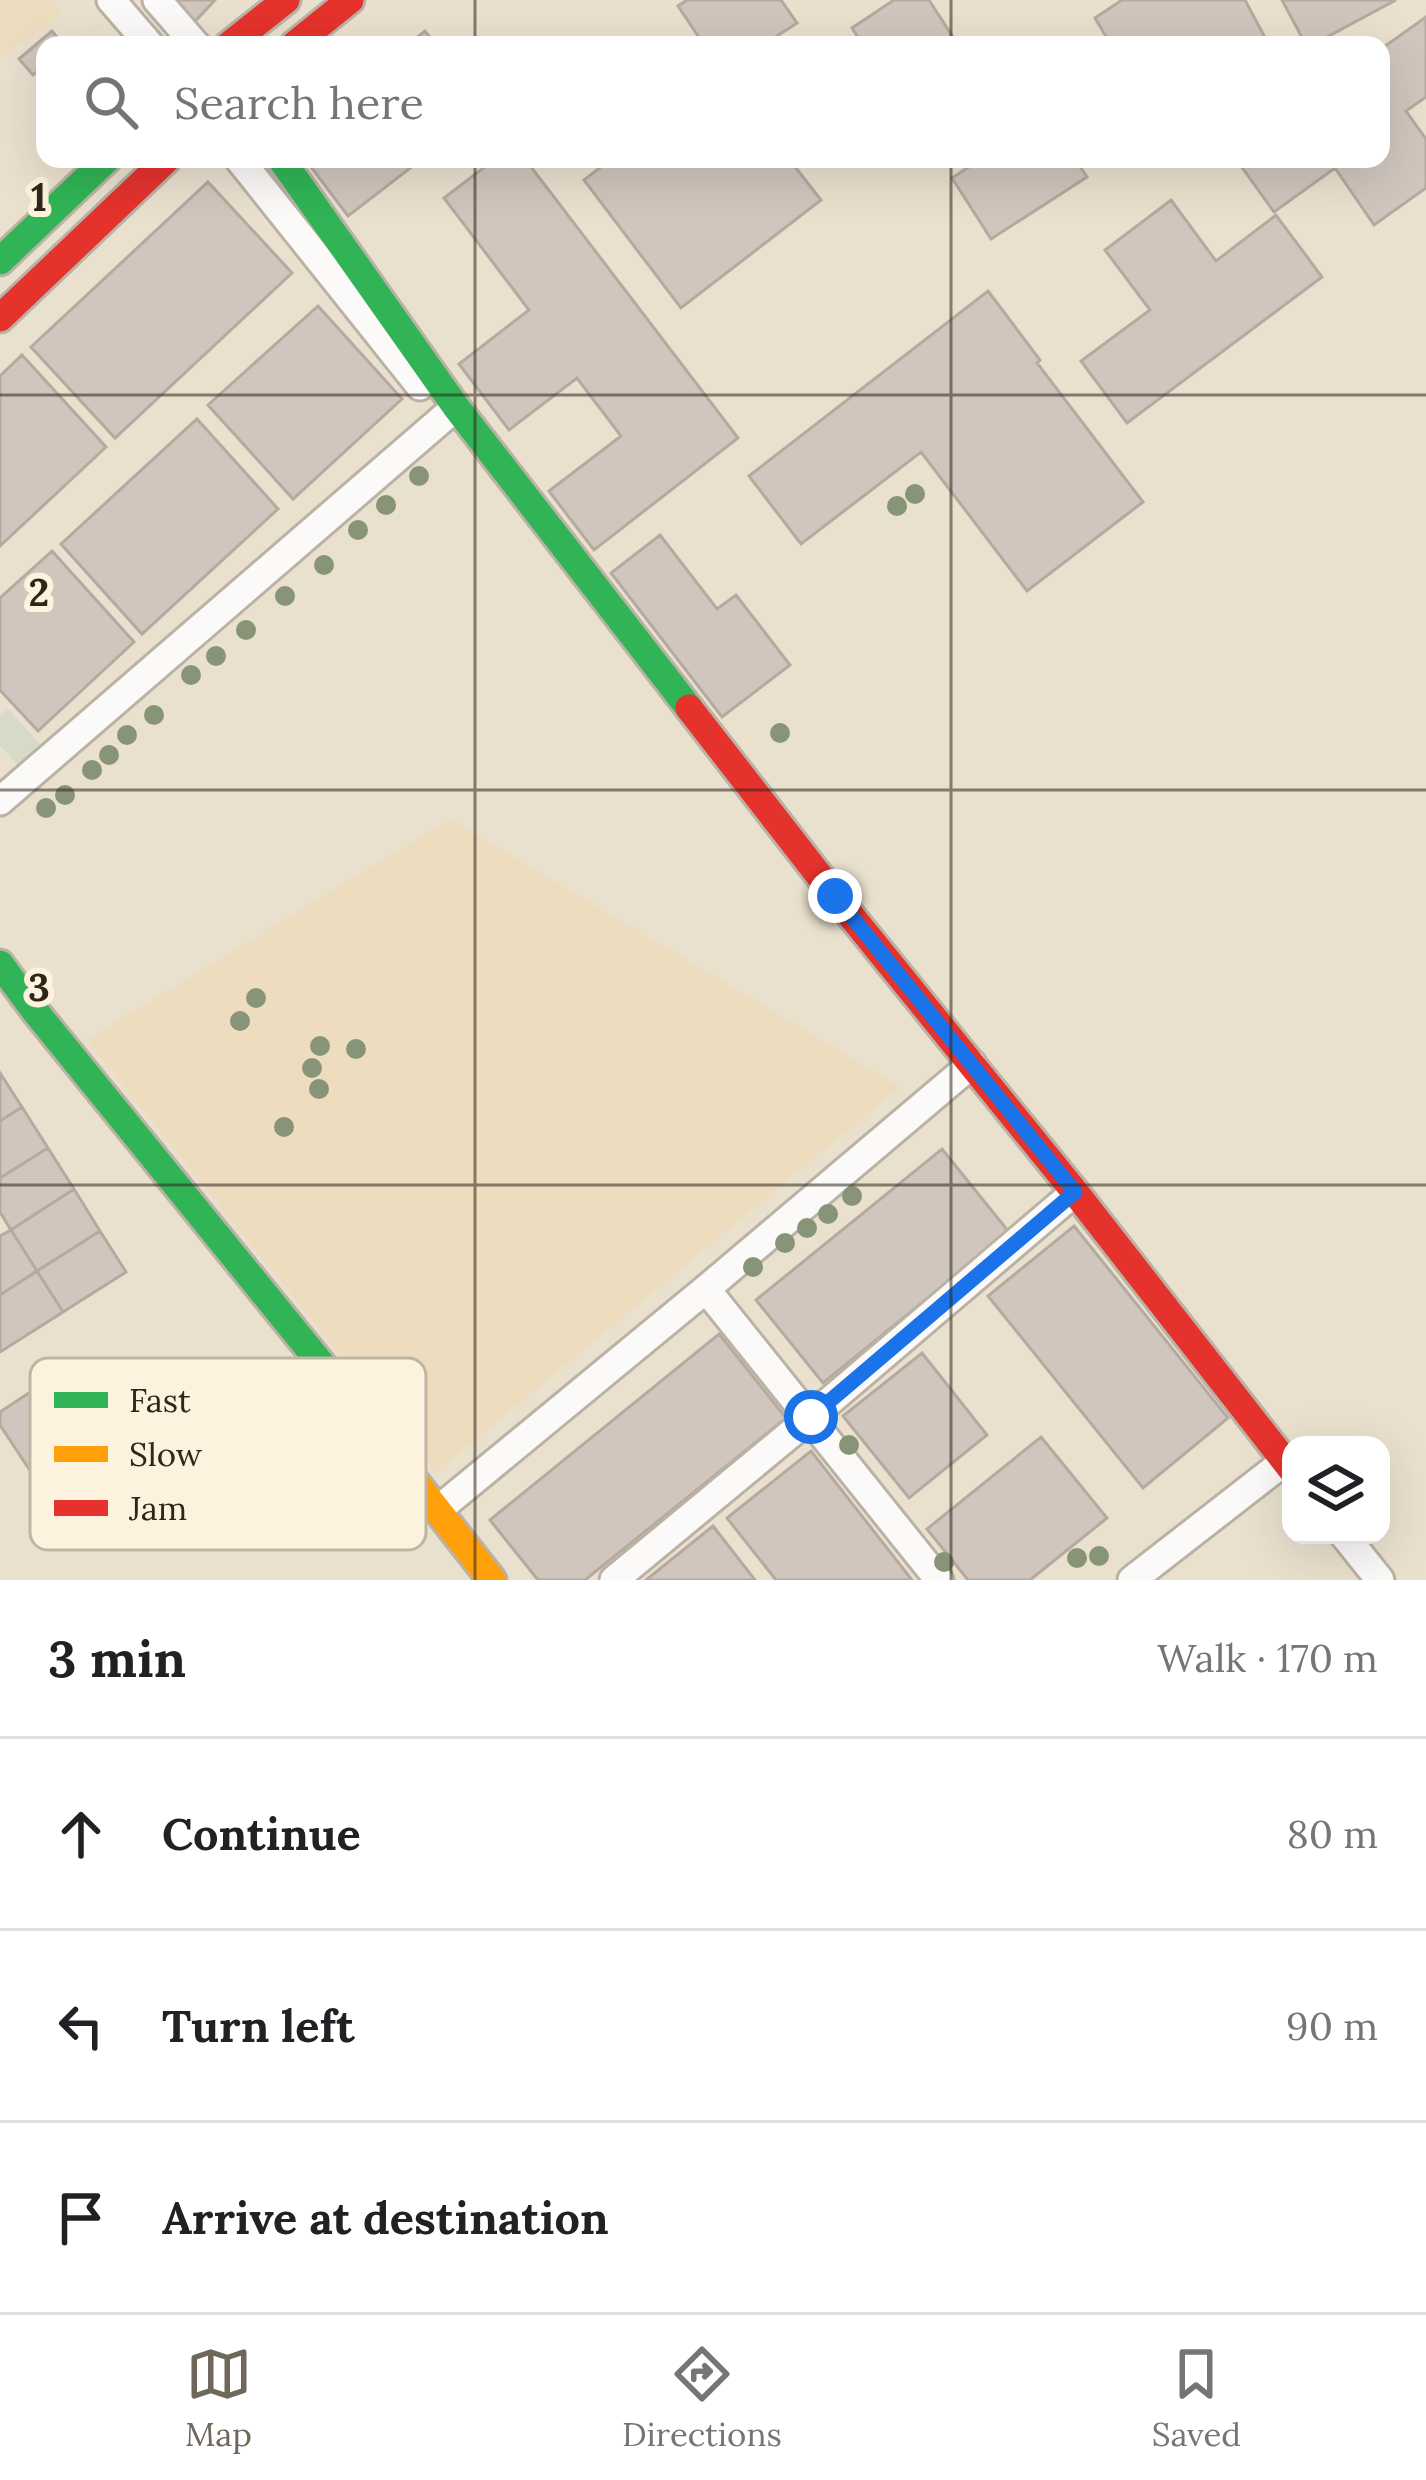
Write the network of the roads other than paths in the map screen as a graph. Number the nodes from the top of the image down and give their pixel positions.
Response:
1 (111, 0) edge
2 (157, 0) edge
3 (286, 0) edge
4 (350, 0) edge
5 (142, 36) edge
6 (188, 36) edge
7 (240, 36) edge
8 (305, 36) edge
9 (98, 168) edge
10 (158, 168) edge
11 (247, 168) edge
12 (287, 168) edge
13 (0, 261) edge
14 (0, 318) edge
15 (450, 412) junction
16 (0, 801) edge
17 (0, 964) edge
18 (972, 1064) junction
19 (1075, 1192) junction
20 (706, 1289) junction
21 (316, 1358) edge
22 (811, 1417) junction
23 (1282, 1457) edge
24 (1282, 1469) edge
25 (426, 1493) edge
26 (439, 1509) junction
27 (1351, 1544) edge
28 (492, 1580) edge
29 (614, 1580) edge
30 (939, 1580) edge
31 (1132, 1580) edge
32 (1380, 1580) edge

1 - 5 street
2 - 6 street
3 - 7 street
4 - 8 street
9 - 13 street
10 - 14 street
11 - 15 street
12 - 15 street
15 - 16 street
15 - 18 street
17 - 21 street
18 - 19 street
18 - 20 street
19 - 22 street
19 - 23 street
20 - 22 street
20 - 26 street
22 - 29 street
22 - 30 street
24 - 31 street
25 - 26 street
26 - 28 street
27 - 32 street

